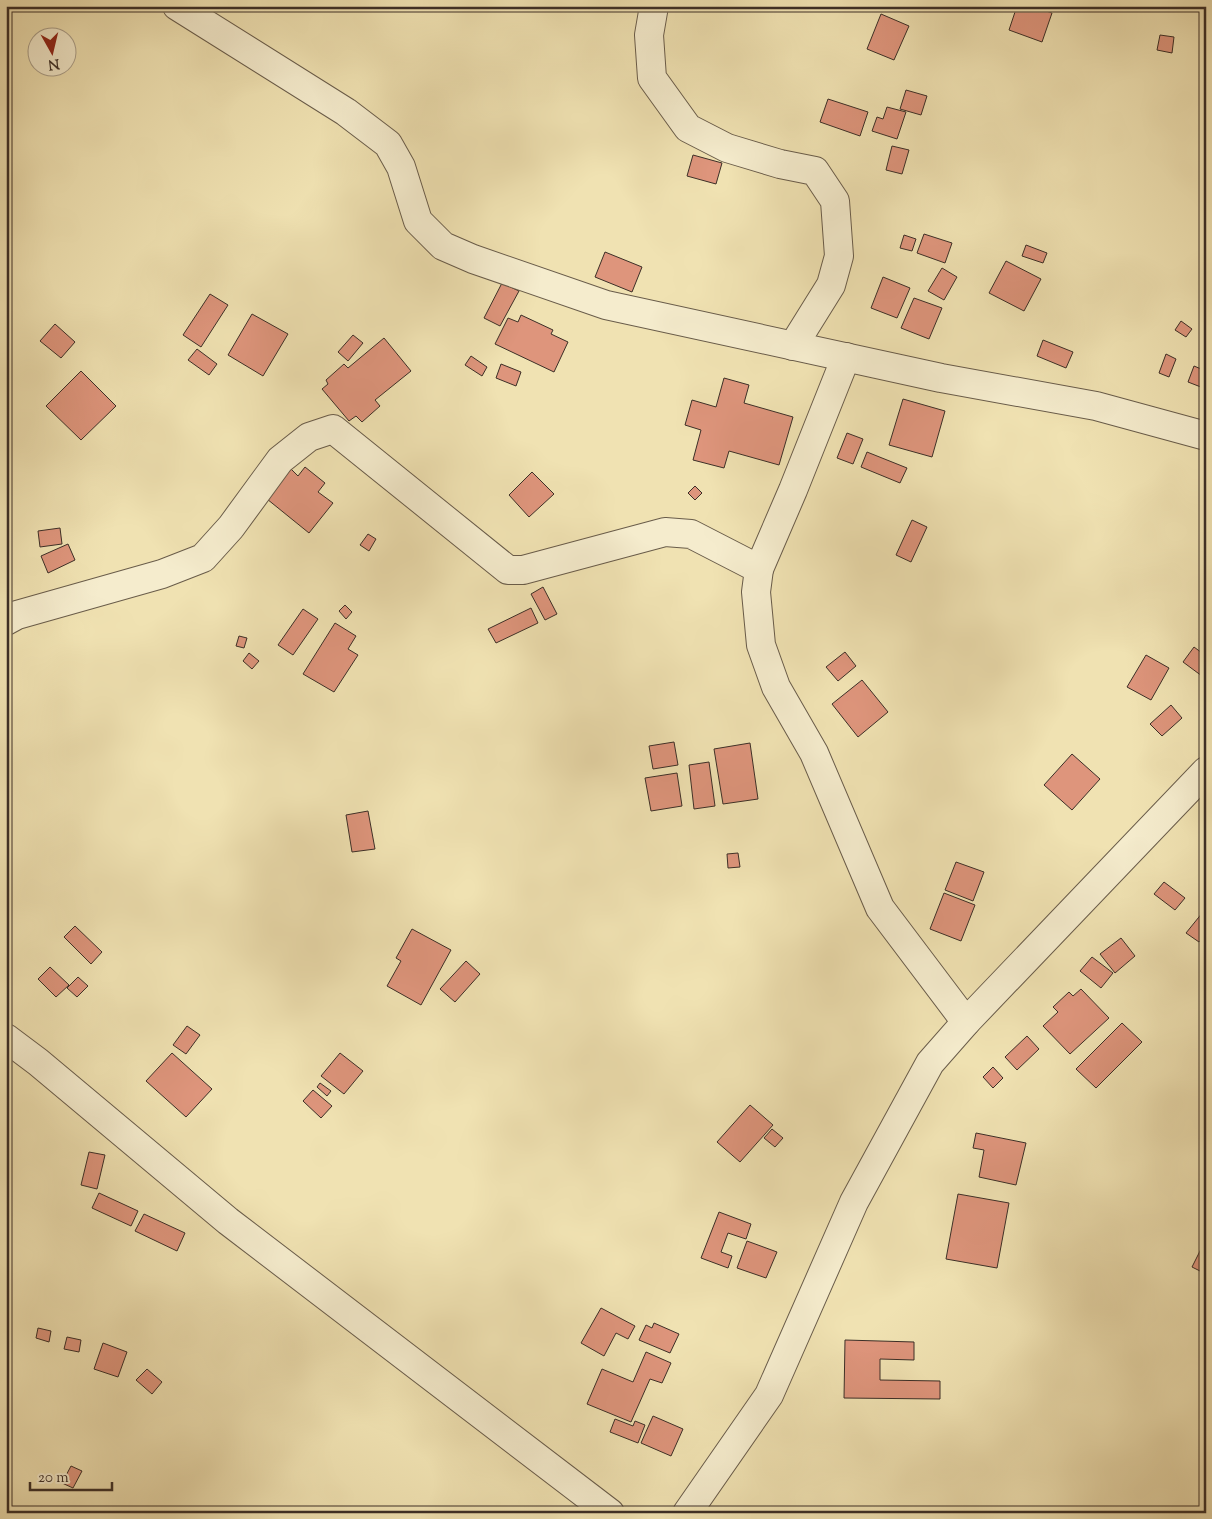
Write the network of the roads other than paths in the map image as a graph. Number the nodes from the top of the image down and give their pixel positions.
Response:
1 (177, 6) edge
2 (654, 6) edge
3 (793, 346) junction
4 (846, 358) junction
5 (1206, 436) edge
6 (759, 569) junction
7 (6, 621) edge
8 (1206, 772) edge
9 (966, 1022) junction
10 (6, 1038) edge
11 (610, 1513) edge
12 (687, 1513) edge

1 - 3 street
2 - 3 street
3 - 4 street
4 - 5 street
4 - 6 street
6 - 7 street
6 - 9 street
8 - 9 street
9 - 12 street
10 - 11 street

